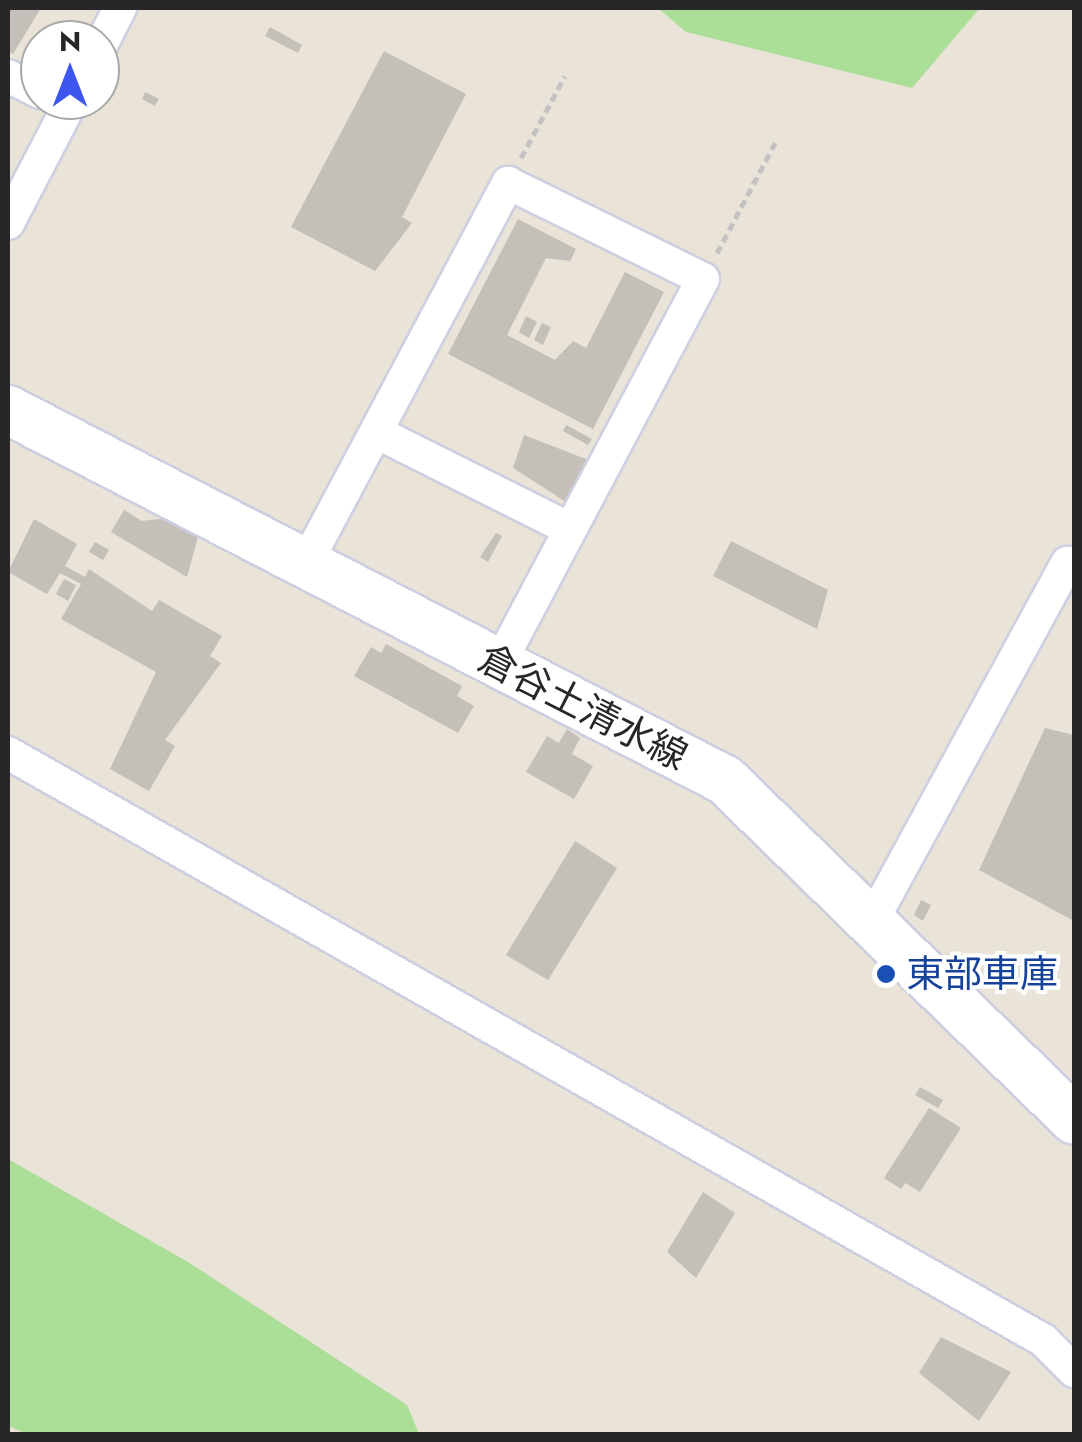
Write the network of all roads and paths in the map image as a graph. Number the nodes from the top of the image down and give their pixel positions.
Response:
1 (565, 76) dead end
2 (51, 120) edge
3 (776, 141) dead end
4 (508, 183) junction
5 (8, 223) edge
6 (702, 280) junction
7 (8, 410) edge
8 (376, 432) junction
9 (570, 529) junction
10 (1067, 564) dead end
11 (305, 565) junction
12 (499, 664) junction
13 (8, 753) edge
14 (872, 921) junction
15 (1074, 1119) edge
16 (1074, 1372) edge

1 - 4 path
2 - 5 street
3 - 6 path
4 - 6 street
4 - 8 street
6 - 9 street
7 - 11 main road, 倉谷土清水線
8 - 9 street
8 - 11 street
9 - 12 street
10 - 14 street
11 - 12 main road, 倉谷土清水線
12 - 14 main road, 倉谷土清水線
13 - 16 street
14 - 15 main road, 倉谷土清水線

